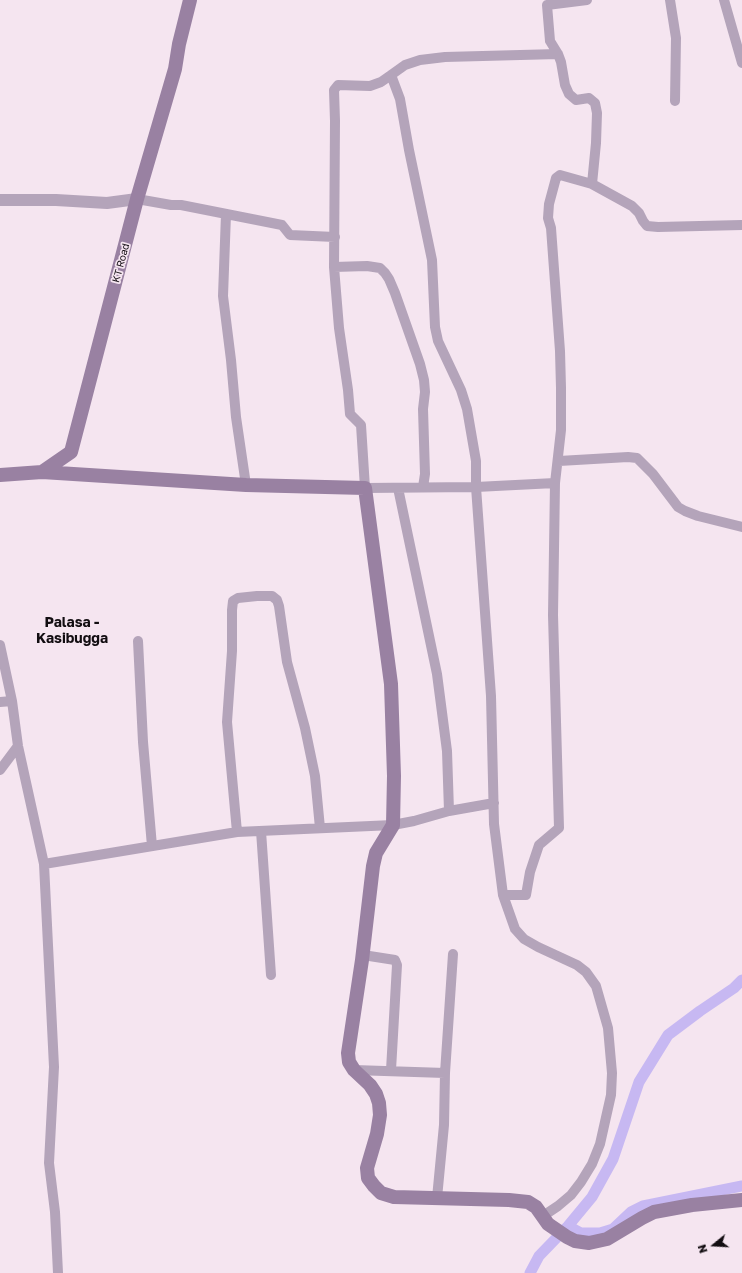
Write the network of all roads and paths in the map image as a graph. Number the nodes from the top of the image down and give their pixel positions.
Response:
1 (190, 0) edge
2 (587, 0) edge
3 (670, 0) edge
4 (724, 0) edge
5 (547, 2) edge
6 (558, 54) junction
7 (742, 63) edge
8 (391, 75) junction
9 (675, 101) dead end
10 (592, 184) junction
11 (137, 199) junction
12 (0, 200) edge
13 (226, 214) junction
14 (742, 225) edge
15 (335, 237) junction
16 (334, 268) junction
17 (558, 461) junction
18 (42, 472) junction
19 (0, 475) edge
20 (555, 483) junction
21 (246, 486) junction
22 (476, 487) junction
23 (364, 488) junction
24 (398, 488) junction
25 (423, 488) junction
26 (742, 527) edge
27 (138, 641) dead end
28 (0, 645) edge
29 (12, 701) junction
30 (0, 702) edge
31 (18, 746) junction
32 (0, 770) edge
33 (494, 803) junction
34 (449, 811) junction
35 (393, 825) junction
36 (320, 828) junction
37 (261, 831) junction
38 (237, 832) junction
39 (152, 846) junction
40 (44, 864) junction
41 (503, 895) junction
42 (453, 954) dead end
43 (362, 955) junction
44 (272, 975) dead end
45 (354, 1070) junction
46 (391, 1070) junction
47 (445, 1073) junction
48 (437, 1198) junction
49 (742, 1200) edge
50 (545, 1220) junction
51 (58, 1273) edge

1 - 11 main road, KT Road
2 - 5 street
3 - 9 street
4 - 7 street
5 - 6 street
6 - 8 street
6 - 10 street
8 - 15 street
8 - 22 street
10 - 14 street
10 - 17 street
11 - 12 street
11 - 13 street
11 - 18 main road, KT Road
13 - 15 street
13 - 21 street
15 - 16 street
16 - 23 street
16 - 25 street
17 - 20 street
17 - 26 street
18 - 19 main road
18 - 21 main road
20 - 22 street
20 - 41 street
21 - 23 main road
22 - 25 street
22 - 33 street
23 - 24 street
23 - 35 main road
24 - 25 street
24 - 34 street
27 - 39 street
28 - 29 street
29 - 30 street
29 - 31 street
31 - 32 street
31 - 40 street
33 - 34 street
33 - 41 street
34 - 35 street
35 - 36 street
35 - 43 main road
36 - 37 street
36 - 38 street
37 - 38 street
37 - 44 street
38 - 39 street
39 - 40 street
40 - 51 street
41 - 50 street
42 - 47 street
43 - 45 main road
43 - 46 street
45 - 46 street
45 - 48 main road
46 - 47 street
47 - 48 street
48 - 50 main road
49 - 50 main road

